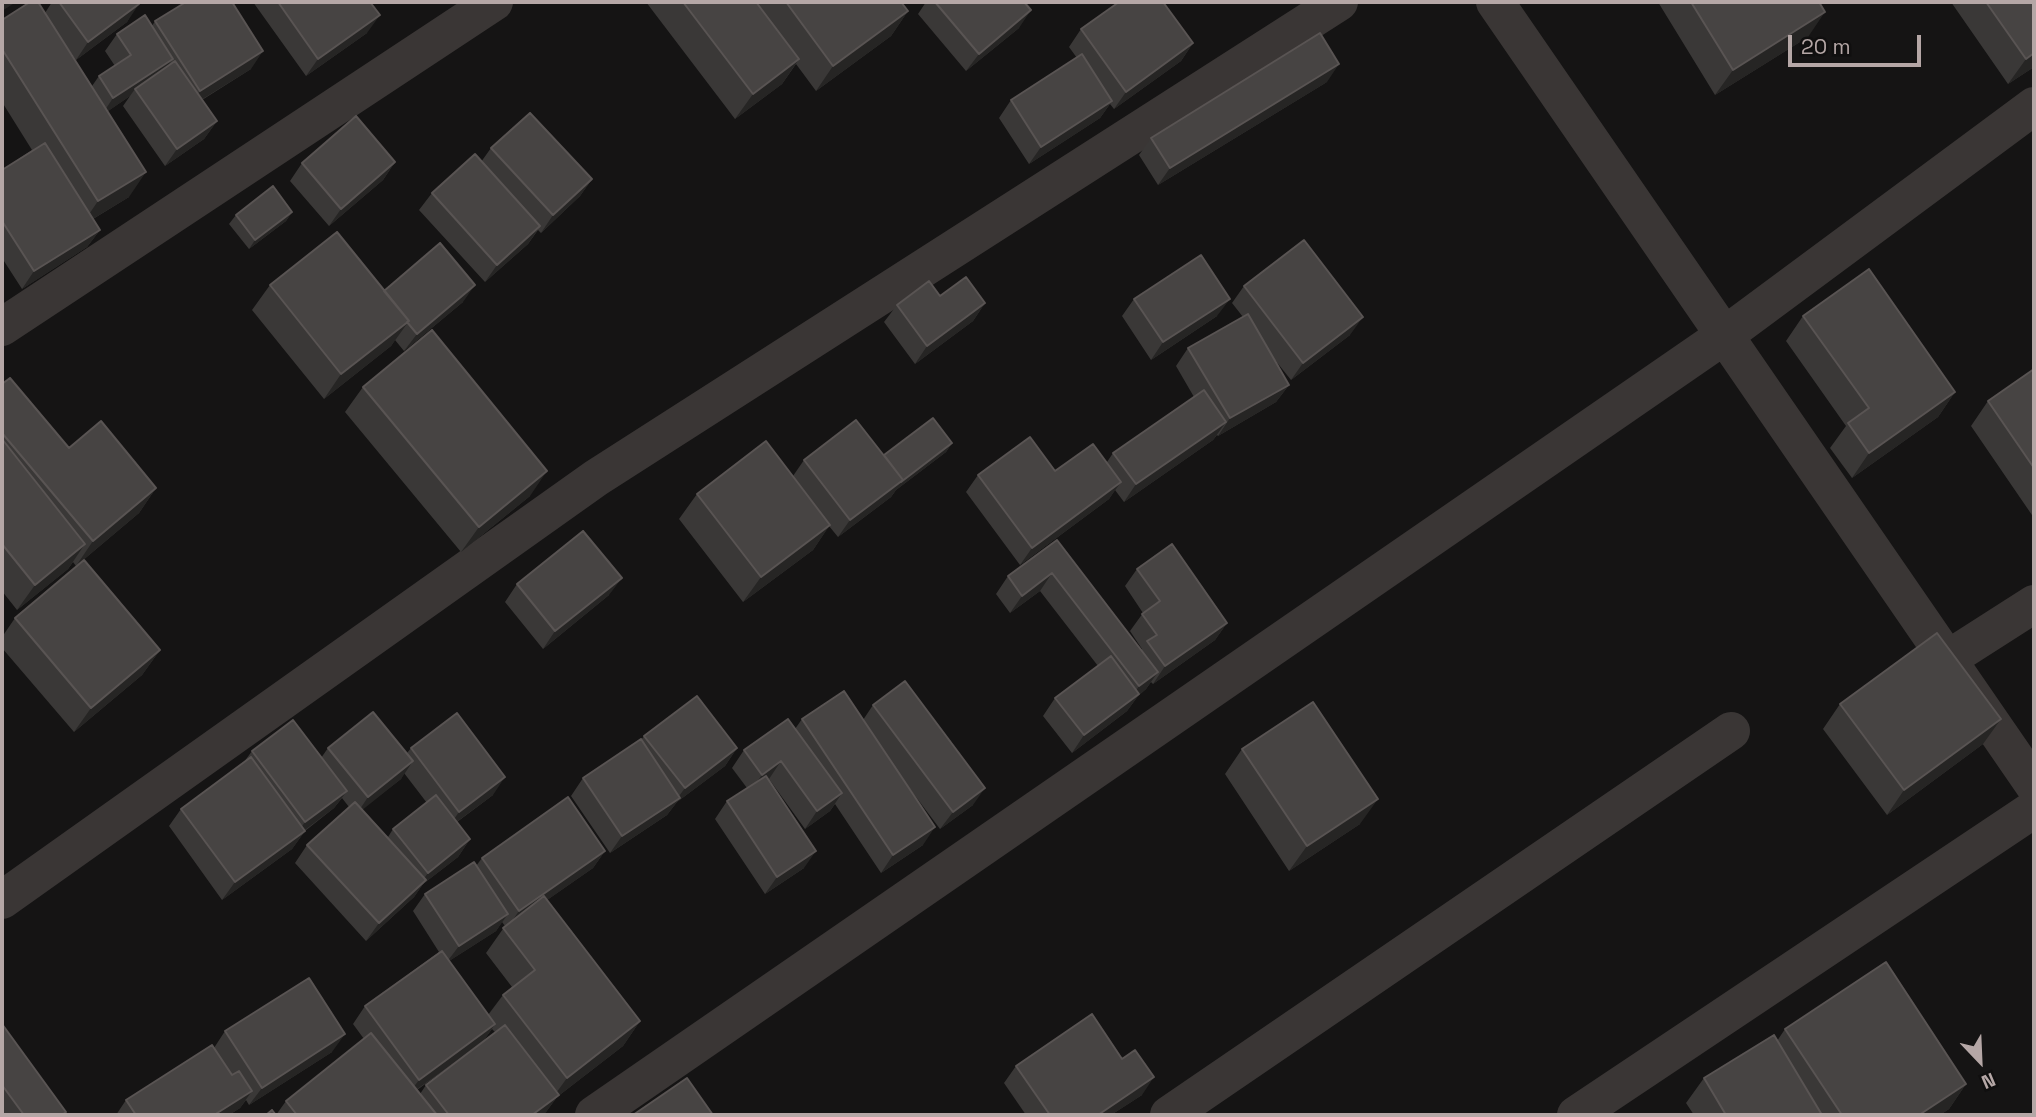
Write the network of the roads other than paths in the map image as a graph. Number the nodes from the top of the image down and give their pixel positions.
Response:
1 (494, 2) edge
2 (1339, 2) edge
3 (1509, 7) edge
4 (2034, 106) edge
5 (2, 327) edge
6 (1725, 335) junction
7 (2034, 604) edge
8 (1948, 659) junction
9 (1731, 731) dead end
10 (2034, 785) edge
11 (2034, 809) edge
12 (2, 900) edge
13 (594, 1115) edge
14 (1169, 1115) edge
15 (1576, 1115) edge

1 - 5 street
2 - 12 street
3 - 6 street
4 - 6 street
6 - 8 street
6 - 13 street
7 - 8 street
8 - 10 street
9 - 14 street
11 - 15 street

